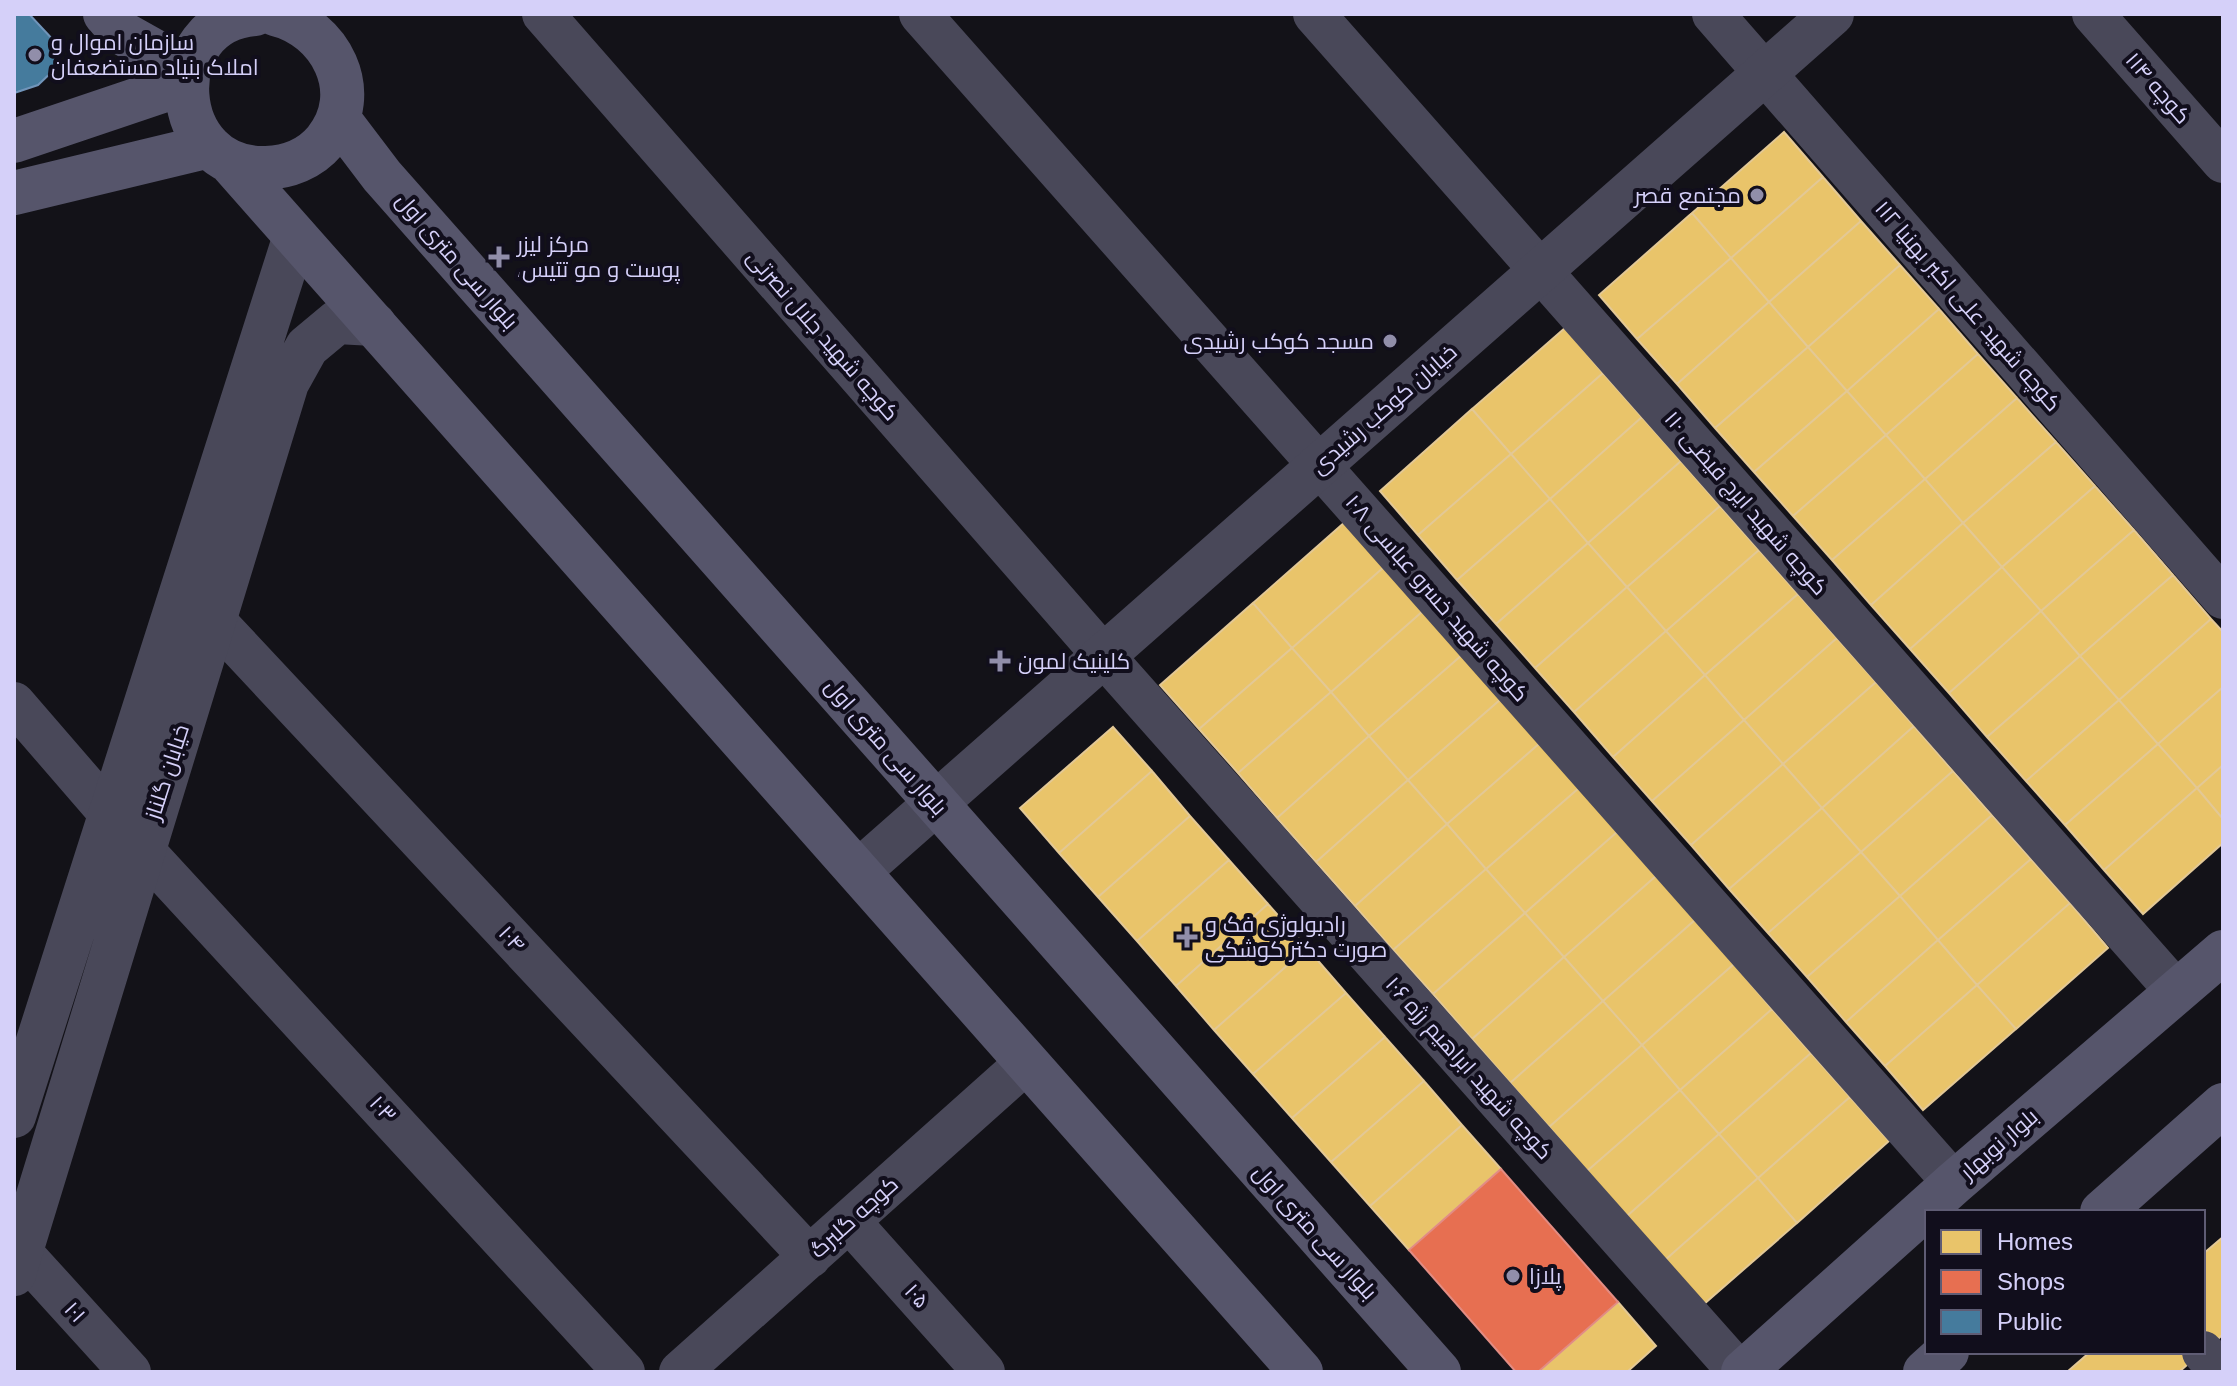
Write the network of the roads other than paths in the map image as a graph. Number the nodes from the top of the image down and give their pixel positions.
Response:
1 (105, 14) edge
2 (245, 14) edge
3 (255, 14) edge
4 (275, 14) edge
5 (543, 14) edge
6 (920, 14) edge
7 (1314, 14) edge
8 (1713, 14) edge
9 (1832, 14) edge
10 (2093, 14) edge
11 (322, 23) edge
12 (1765, 73) junction
13 (187, 77) junction
14 (338, 118) junction
15 (14, 141) edge
16 (219, 154) junction
17 (2223, 162) edge
18 (14, 193) edge
19 (295, 236) junction
20 (1541, 271) junction
21 (374, 324) junction
22 (241, 465) junction
23 (1320, 465) junction
24 (2223, 598) edge
25 (215, 621) junction
26 (1103, 655) junction
27 (14, 703) edge
28 (936, 803) junction
29 (110, 814) junction
30 (143, 847) junction
31 (859, 871) junction
32 (2223, 952) edge
33 (2177, 992) junction
34 (1027, 1062) junction
35 (2223, 1105) edge
36 (14, 1116) edge
37 (1954, 1183) junction
38 (2104, 1210) edge
39 (849, 1221) junction
40 (810, 1257) junction
41 (18, 1263) edge
42 (1945, 1354) edge
43 (2205, 1354) edge
44 (130, 1372) edge
45 (624, 1372) edge
46 (680, 1372) edge
47 (984, 1372) edge
48 (1301, 1372) edge
49 (1439, 1372) edge
50 (1741, 1372) edge
51 (1925, 1372) edge
52 (2220, 1372) edge

1 - 13 main road
2 - 3 main road
2 - 13 main road
4 - 11 main road
5 - 26 street, کوچه شهید جلال نصرتی
6 - 23 street, کوچه شهید خسرو عباسی ۱۰۸
7 - 20 street, کوچه شهید ایرج فیضی ۱۱۰
8 - 12 street, کوچه شهید علی اکبر بهنیا ۱۱۲
9 - 12 street, خیابان کوکب رشیدی
10 - 17 street, کوچه ۱۱۴
11 - 14 main road
12 - 20 street, خیابان کوکب رشیدی
12 - 24 street, کوچه شهید علی اکبر بهنیا ۱۱۲
13 - 15 main road
13 - 16 main road
14 - 16 main road
14 - 28 main road, بلوار سی متری اول
16 - 18 main road
16 - 19 main road
19 - 21 main road
19 - 22 street, خیابان گلناز
20 - 23 street, خیابان کوکب رشیدی
20 - 33 street, کوچه شهید ایرج فیضی ۱۱۰
21 - 22 street, خیابان گلناز
21 - 31 main road
22 - 25 street, خیابان گلناز
22 - 29 street, خیابان گلناز
23 - 26 street, خیابان کوکب رشیدی
23 - 37 street, کوچه شهید خسرو عباسی ۱۰۸
25 - 30 street, خیابان گلناز
25 - 40 street, ۱۰۴
26 - 28 street, خیابان کوکب رشیدی
26 - 50 street, کوچه شهید ابراهیم رژه ۱۰۶
27 - 29 street, ۱۰۳
28 - 31 street, خیابان کوکب رشیدی
28 - 49 main road, بلوار سی متری اول
29 - 30 street, ۱۰۳
29 - 36 street, خیابان گلناز
30 - 41 street, خیابان گلناز
30 - 45 street, ۱۰۳
31 - 34 main road
32 - 33 main road, بلوار نوبهار
33 - 37 main road, بلوار نوبهار
34 - 39 street, کوچه گلبرگ
34 - 48 main road
35 - 38 main road
37 - 50 main road, بلوار نوبهار
39 - 40 street, کوچه گلبرگ
39 - 47 street, ۱۰۵
40 - 46 street, کوچه گلبرگ
41 - 44 street, ۱۰۱
42 - 51 main road
43 - 52 street

